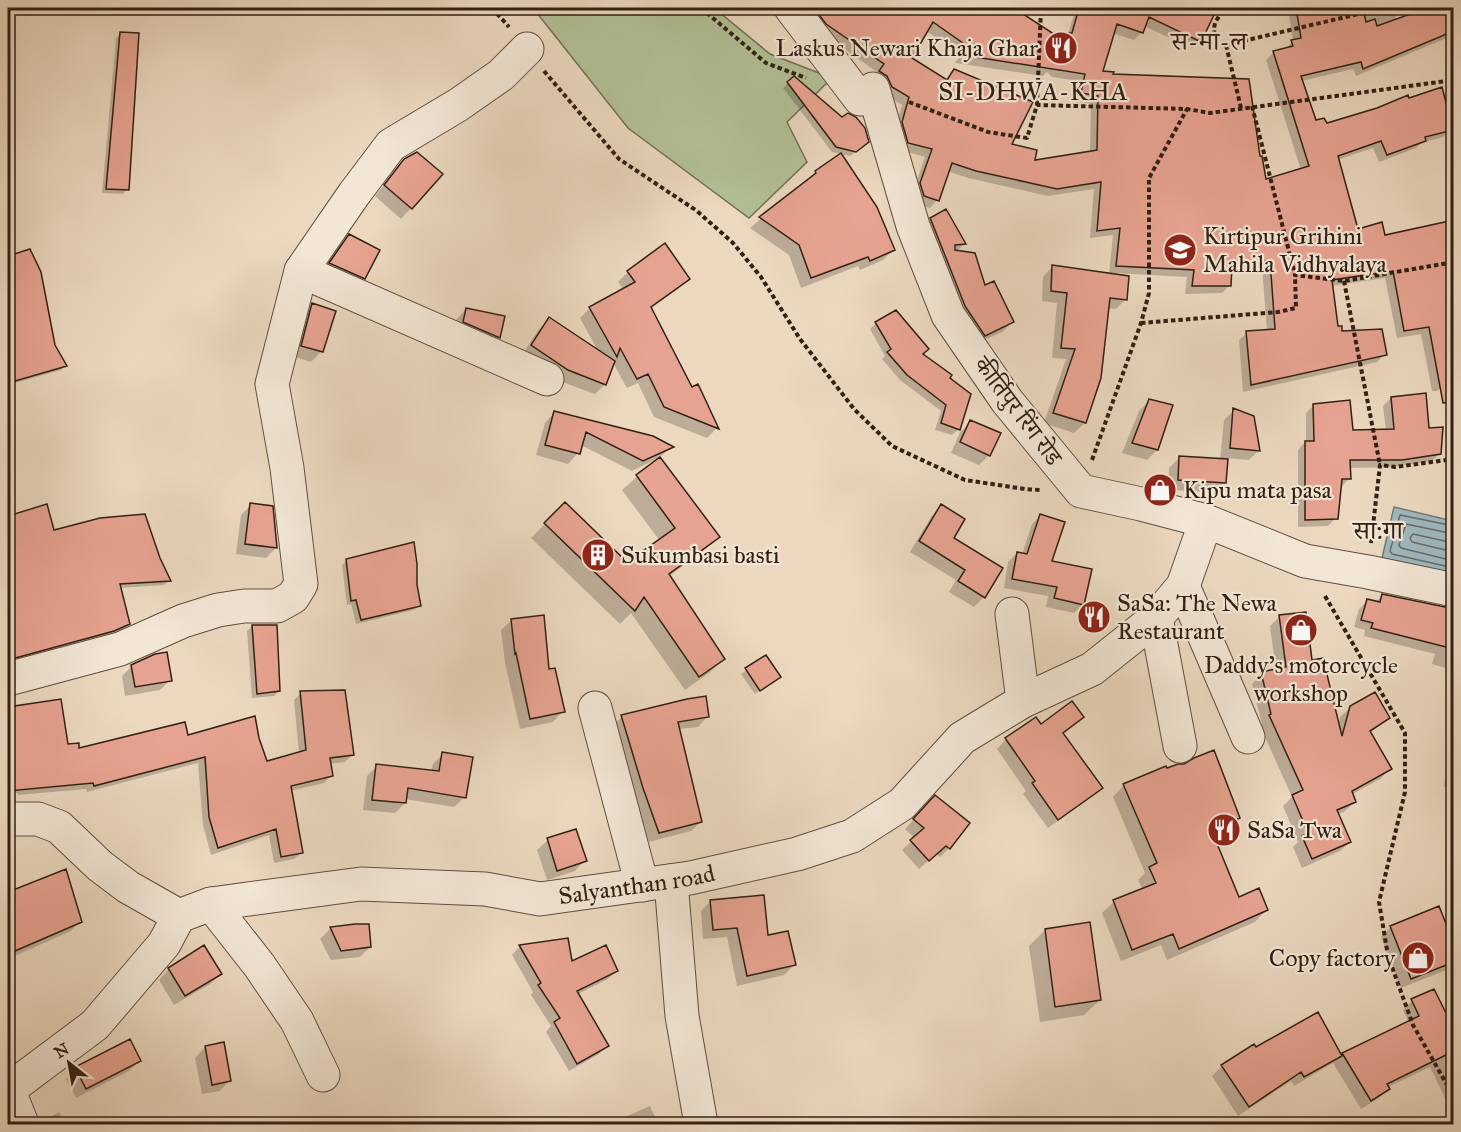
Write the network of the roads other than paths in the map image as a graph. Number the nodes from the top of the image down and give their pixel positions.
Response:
1 (791, 8) edge
2 (527, 49) road end
3 (301, 271) junction
4 (547, 379) dead end
5 (1206, 521) junction
6 (1183, 586) junction
7 (1454, 590) edge
8 (1012, 614) dead end
9 (1156, 618) junction
10 (8, 679) edge
11 (1023, 701) junction
12 (595, 708) dead end
13 (1248, 738) dead end
14 (1180, 746) dead end
15 (8, 819) edge
16 (657, 883) junction
17 (211, 904) junction
18 (179, 915) junction
19 (324, 1076) dead end
20 (8, 1089) edge
21 (701, 1124) edge
22 (22, 1125) edge

1 - 5 street, कीर्तिपुर रिंग रोड
2 - 3 street
3 - 4 street
3 - 10 street
5 - 6 street, Salyanthan road
5 - 7 street
6 - 9 street, Salyanthan road
6 - 13 street
8 - 11 street
9 - 11 street, Salyanthan road
9 - 14 street
11 - 16 street, Salyanthan road
12 - 16 street
15 - 18 street
16 - 17 street, Salyanthan road
16 - 21 street
17 - 18 street, Salyanthan road
17 - 19 street
18 - 20 street
20 - 22 street

